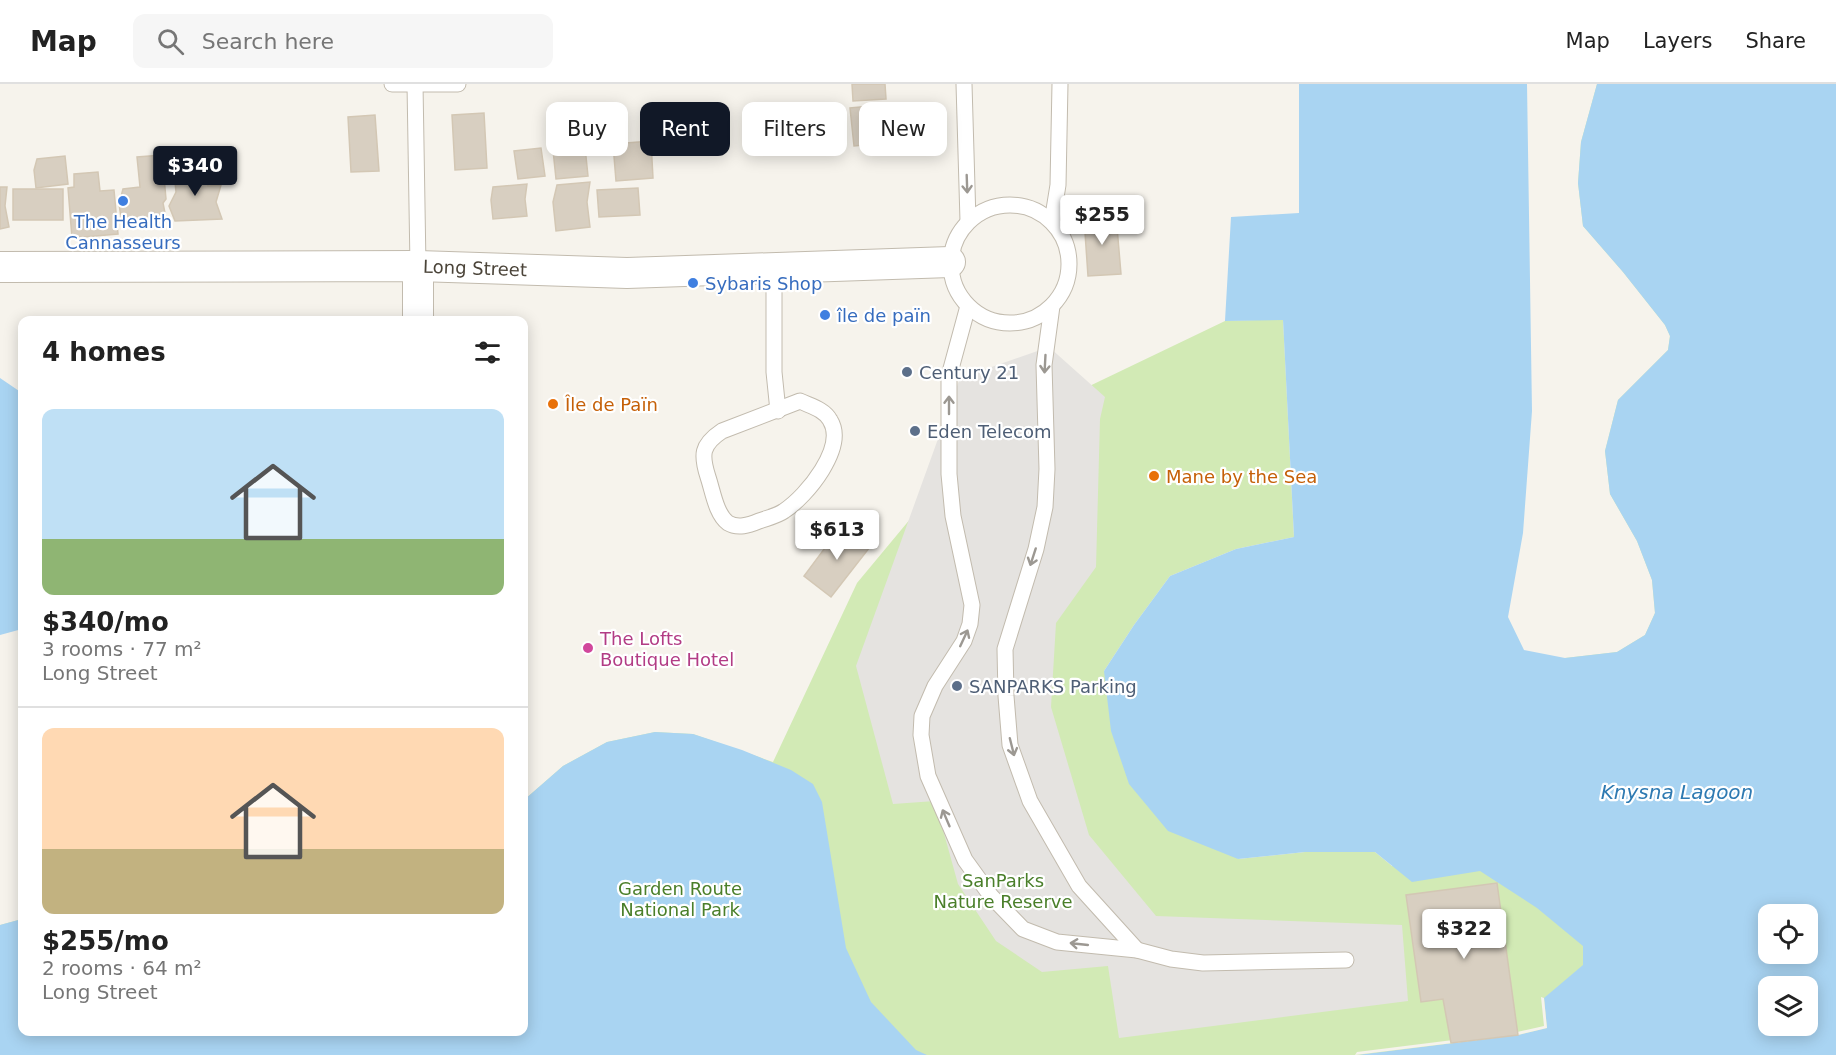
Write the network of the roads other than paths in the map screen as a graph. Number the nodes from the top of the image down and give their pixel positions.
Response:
1 (392, 84) edge
2 (416, 84) edge
3 (458, 84) edge
4 (964, 84) edge
5 (1060, 84) edge
6 (969, 221) junction
7 (1052, 222) junction
8 (950, 262) junction
9 (418, 266) junction
10 (0, 267) edge
11 (774, 268) junction
12 (968, 306) junction
13 (1052, 306) junction
14 (418, 316) edge
15 (778, 411) junction
16 (1137, 950) junction
17 (1346, 960) dead end

1 - 2 lane
2 - 3 lane
2 - 9 lane
4 -> 6 lane
5 - 7 lane
6 - 7 lane
6 - 8 lane
7 - 13 lane
8 - 11 street, Long Street
8 - 12 lane
9 - 10 street, Long Street
9 - 11 street, Long Street
9 - 14 street
11 - 15 lane
12 - 13 lane
16 -> 12 lane
13 -> 16 lane
15 - 15 lane
16 - 17 lane

